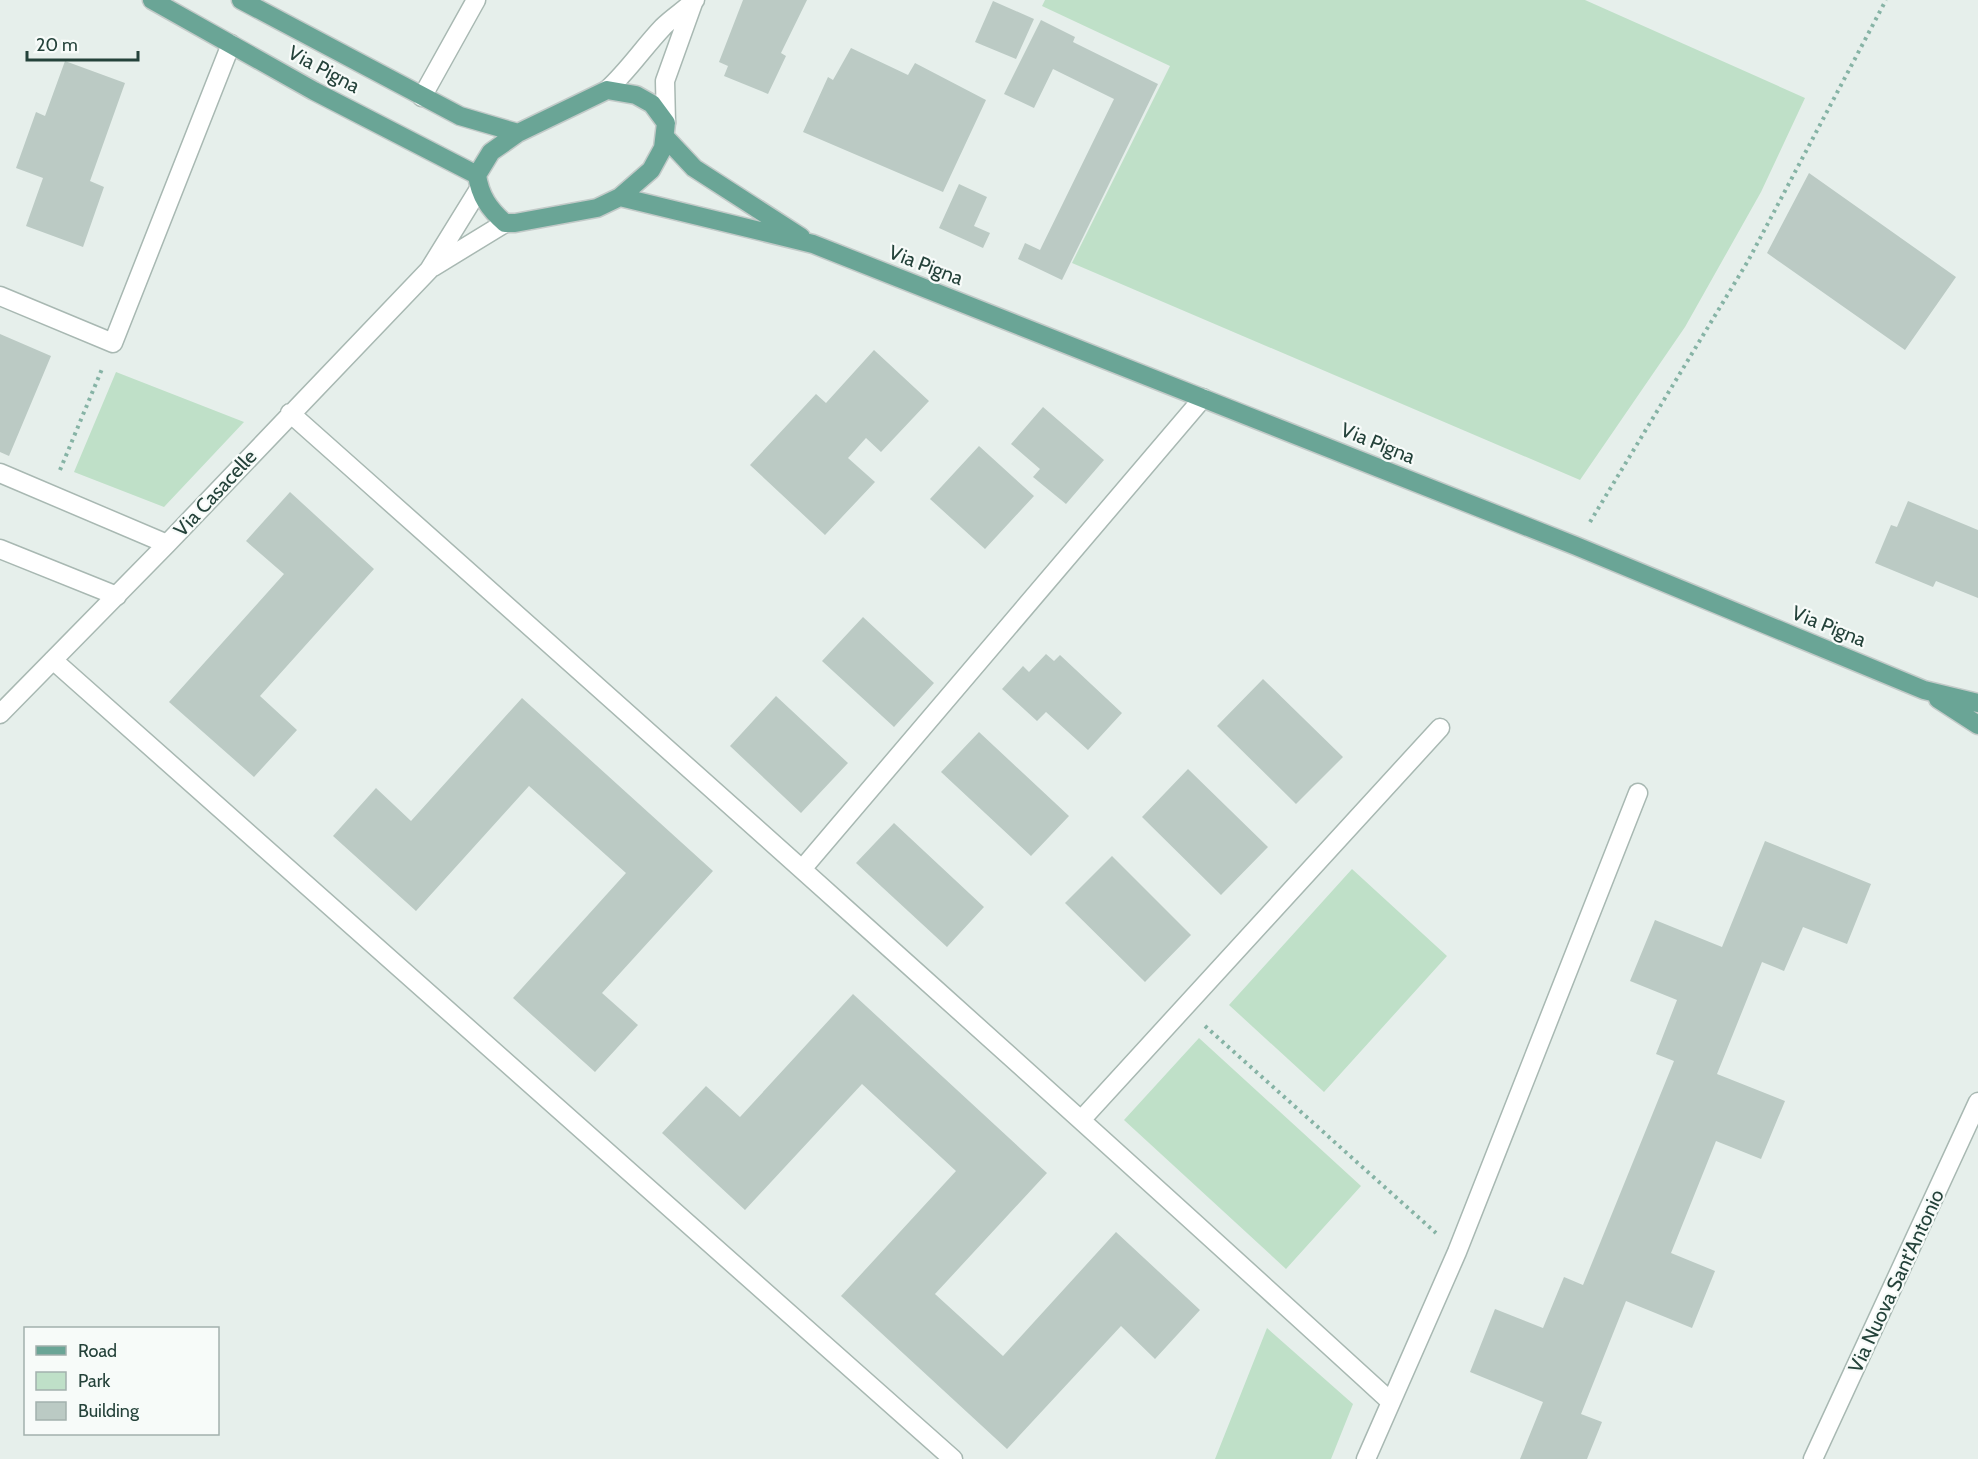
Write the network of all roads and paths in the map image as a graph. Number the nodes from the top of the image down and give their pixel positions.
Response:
1 (152, 0) edge
2 (241, 0) edge
3 (476, 0) edge
4 (1886, 0) edge
5 (695, 1) edge
6 (231, 44) junction
7 (608, 90) junction
8 (422, 98) junction
9 (665, 130) junction
10 (518, 133) junction
11 (478, 182) junction
12 (620, 197) junction
13 (505, 223) junction
14 (813, 244) junction
15 (429, 270) junction
16 (0, 296) edge
17 (113, 343) junction
18 (1203, 398) junction
19 (290, 413) junction
20 (0, 473) edge
21 (49, 494) junction
22 (167, 544) junction
23 (1576, 546) junction
24 (0, 549) edge
25 (117, 596) junction
26 (53, 660) junction
27 (1924, 690) junction
28 (1978, 704) edge
29 (0, 714) edge
30 (1978, 725) edge
31 (1440, 728) dead end
32 (1638, 794) dead end
33 (803, 868) junction
34 (1184, 1007) junction
35 (1978, 1102) edge
36 (1082, 1119) junction
37 (1457, 1252) junction
38 (1391, 1402) junction
39 (953, 1459) edge
40 (1366, 1459) edge
41 (1813, 1459) edge

1 - 6 main road, Via Pigna
2 - 8 main road
3 - 8 street
4 - 23 path
5 - 7 street
5 - 9 street
6 - 11 main road, Via Pigna
6 - 17 street
7 - 9 main road, Via Pigna
7 - 10 main road
8 - 10 main road
9 - 12 main road
9 - 14 main road, Via Pigna
10 - 11 main road
11 - 13 main road
11 - 15 street, Via Casacelle
12 - 13 main road
12 - 14 main road, Via Pigna
13 - 15 street, Via Casacelle
14 - 18 main road, Via Pigna
15 - 19 street, Via Casacelle
16 - 17 street
17 - 21 path
18 - 23 main road, Via Pigna
18 - 33 street
19 - 22 street, Via Casacelle
19 - 33 street
20 - 21 street
21 - 22 street
22 - 25 street, Via Casacelle
23 - 27 main road, Via Pigna
24 - 25 street
25 - 26 street, Via Casacelle
26 - 29 street, Via Casacelle
26 - 39 street
27 - 28 main road, Via Pigna
27 - 30 main road, Via Pigna
31 - 34 street
32 - 37 street
33 - 36 street
34 - 36 street
34 - 37 path
35 - 41 street, Via Nuova Sant'Antonio
36 - 38 street
37 - 38 street
38 - 40 street

